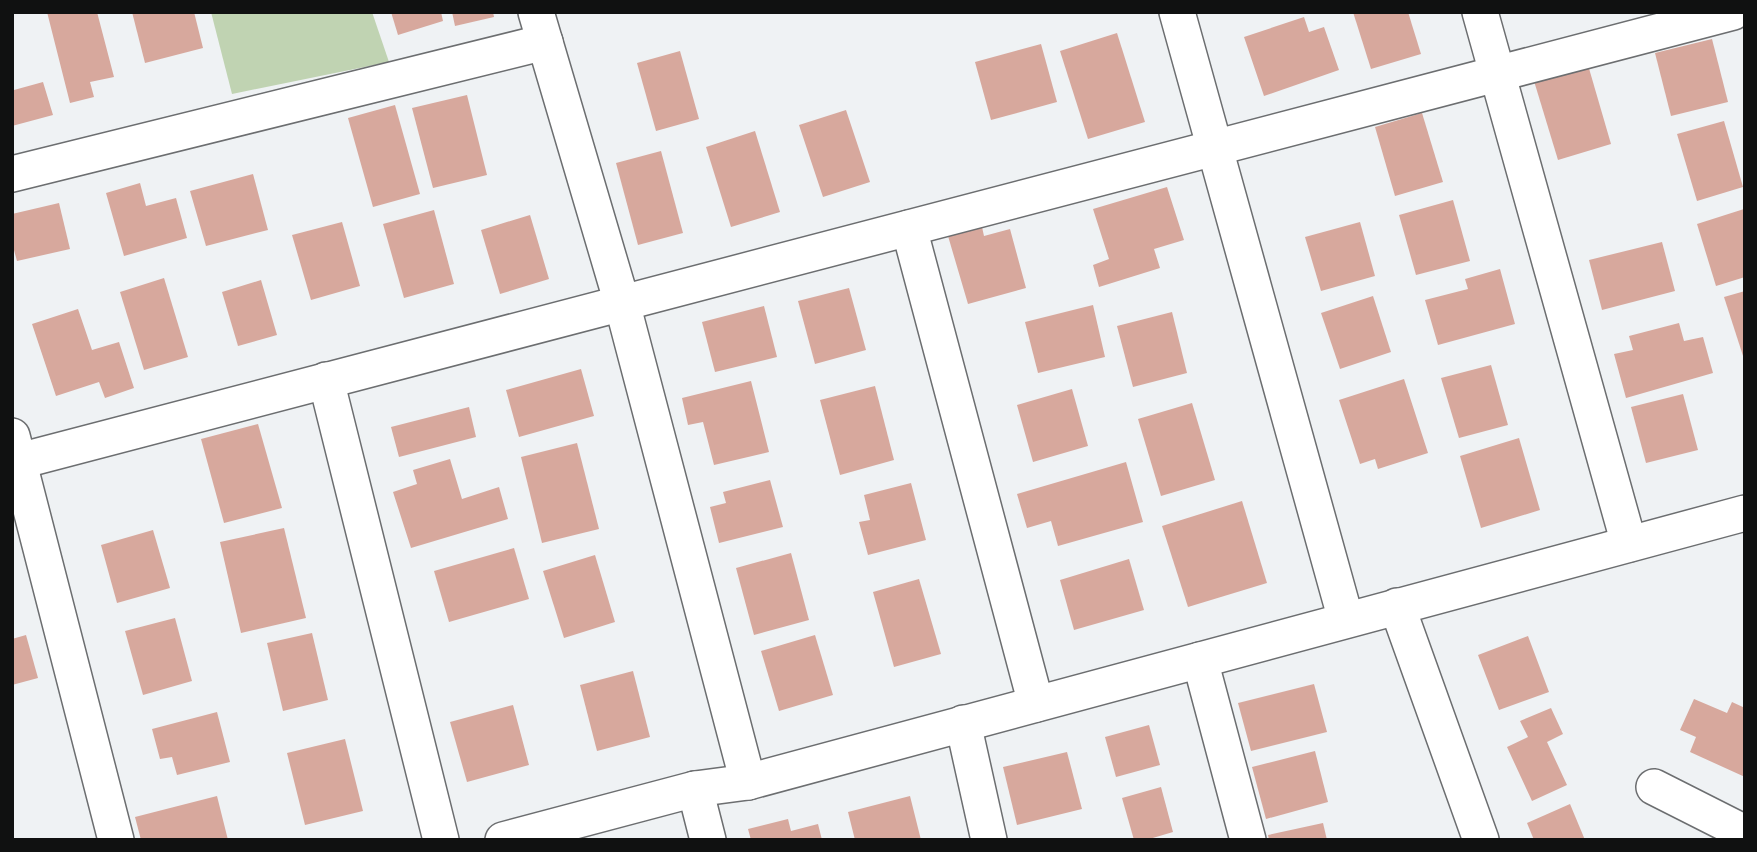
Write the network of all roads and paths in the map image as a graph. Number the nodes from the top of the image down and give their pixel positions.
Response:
1 (1177, 12) edge
2 (1480, 12) edge
3 (1733, 12) edge
4 (540, 27) edge
5 (1496, 74) junction
6 (1216, 148) junction
7 (12, 174) edge
8 (909, 228) junction
9 (622, 303) junction
10 (326, 380) junction
11 (14, 454) edge
12 (1745, 513) edge
13 (1629, 544) junction
14 (1396, 606) junction
15 (1346, 621) junction
16 (1200, 660) junction
17 (1036, 704) junction
18 (963, 723) junction
19 (748, 782) junction
20 (1654, 787) dead end
21 (695, 789) junction
22 (1745, 833) edge
23 (116, 840) edge
24 (441, 840) edge
25 (503, 840) edge
26 (708, 840) edge
27 (989, 840) edge
28 (1248, 840) edge
29 (1481, 840) edge

1 - 6 street
2 - 5 street
3 - 5 street
4 - 7 street
4 - 9 street
5 - 6 street
5 - 13 street
6 - 8 street
6 - 15 street
8 - 9 street
8 - 17 street
9 - 10 street
9 - 19 street
10 - 11 street
10 - 24 street
11 - 23 street
12 - 13 street
13 - 14 street
14 - 15 street
14 - 29 street
15 - 16 street
16 - 17 street
16 - 28 street
17 - 18 street
18 - 19 street
18 - 27 street
19 - 21 street
20 - 22 street
21 - 25 street
21 - 26 street

